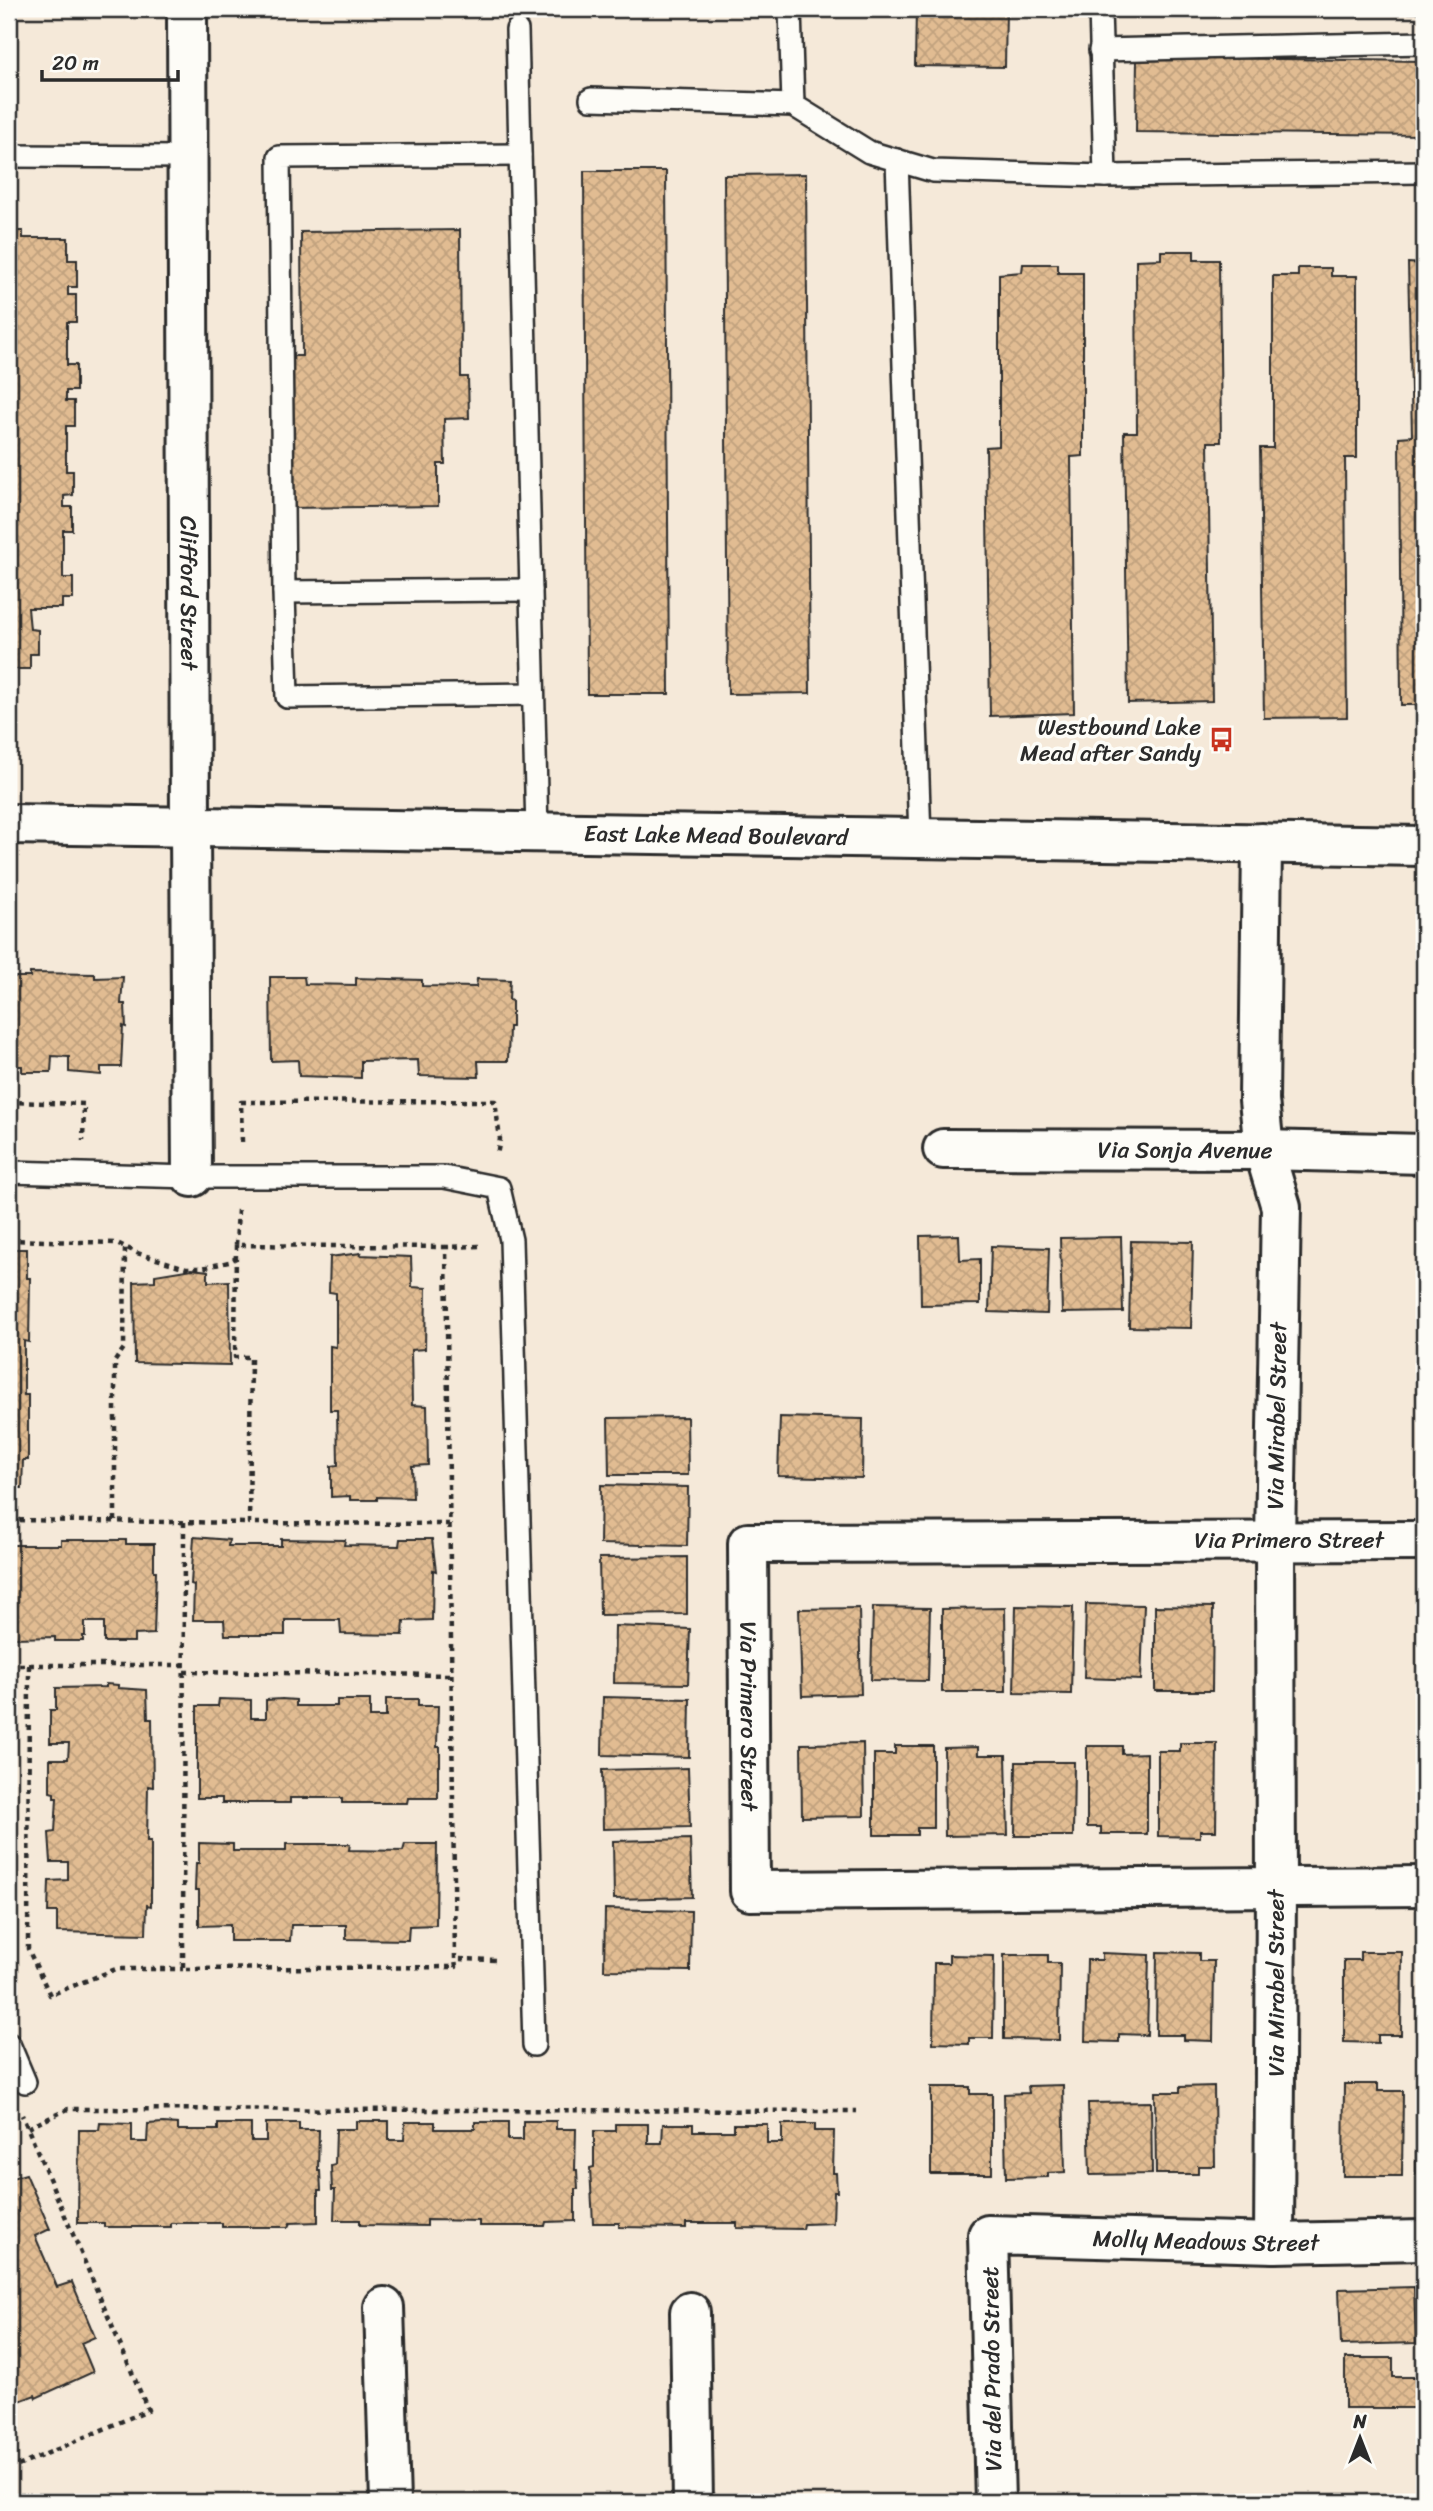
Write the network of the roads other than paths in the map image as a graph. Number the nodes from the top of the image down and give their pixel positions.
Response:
1 (187, 9) edge
2 (790, 9) edge
3 (1100, 9) edge
4 (517, 30) dead end
5 (1424, 43) edge
6 (1100, 50) junction
7 (591, 99) dead end
8 (793, 105) junction
9 (520, 155) junction
10 (9, 156) edge
11 (188, 157) junction
12 (897, 160) junction
13 (1424, 172) edge
14 (1105, 176) junction
15 (531, 590) junction
16 (284, 593) junction
17 (533, 694) junction
18 (9, 824) edge
19 (190, 826) junction
20 (537, 832) junction
21 (920, 838) junction
22 (1262, 843) junction
23 (1424, 846) edge
24 (943, 1149) dead end
25 (1264, 1150) junction
26 (1424, 1154) edge
27 (9, 1172) edge
28 (192, 1177) junction
29 (1275, 1540) junction
30 (1424, 1541) edge
31 (1424, 1886) edge
32 (1276, 1888) junction
33 (9, 2044) edge
34 (534, 2045) dead end
35 (25, 2082) dead end
36 (988, 2235) joint
37 (1424, 2240) edge
38 (1274, 2243) junction
39 (384, 2307) dead end
40 (690, 2312) dead end
41 (390, 2502) edge
42 (693, 2502) edge
43 (995, 2502) edge

1 - 11 street, Clifford Street
2 - 8 lane
3 - 6 lane
4 - 9 lane
5 - 6 lane
6 - 14 lane
7 - 8 lane
8 - 12 lane
9 - 15 lane
9 - 16 lane
10 - 11 lane
11 - 19 street, Clifford Street
12 - 14 lane
12 - 21 lane
13 - 14 lane
15 - 16 lane
15 - 17 lane
16 - 17 lane
17 - 20 lane
18 - 19 street, East Lake Mead Boulevard
19 - 20 street, East Lake Mead Boulevard
19 - 28 street, Clifford Street
20 - 21 street, East Lake Mead Boulevard
21 - 22 street, East Lake Mead Boulevard
22 - 23 street, East Lake Mead Boulevard
22 - 25 street, Via Mirabel Street
24 - 25 street, Via Sonja Avenue
25 - 26 street, Via Sonja Avenue
25 - 29 street, Via Mirabel Street
27 - 28 lane
28 - 34 lane
29 - 30 street, Via Primero Street
29 - 32 street, Via Mirabel Street
29 - 32 street, Via Primero Street
31 - 32 street, Via Primero Street
32 - 38 street, Via Mirabel Street
33 - 35 lane
36 - 38 street, Molly Meadows Street
36 - 43 street, Via del Prado Street
37 - 38 street, Molly Meadows Street
39 - 41 street
40 - 42 street

